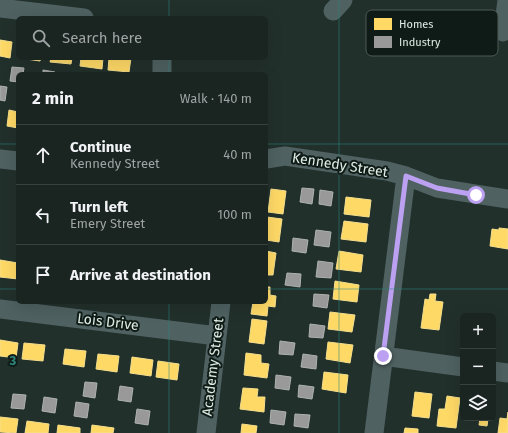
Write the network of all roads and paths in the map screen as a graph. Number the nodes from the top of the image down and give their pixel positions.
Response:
1 (507, 0) edge
2 (0, 8) edge
3 (67, 16) edge
4 (503, 32) dead end
5 (162, 60) edge
6 (162, 72) edge
7 (0, 159) edge
8 (268, 159) edge
9 (16, 161) edge
10 (406, 176) junction
11 (508, 199) edge
12 (221, 304) edge
13 (0, 309) edge
14 (217, 336) junction
15 (383, 356) junction
16 (460, 367) edge
17 (496, 371) edge
18 (508, 373) edge
19 (206, 433) edge
20 (374, 433) edge

1 - 4 street
2 - 3 street
5 - 6 street
7 - 9 street
8 - 10 street, Kennedy Street
10 - 11 street, Kennedy Street
10 - 15 street
12 - 14 street, Academy Street
13 - 14 street, Lois Drive
14 - 19 street, Academy Street
15 - 16 street
15 - 20 street
17 - 18 street

